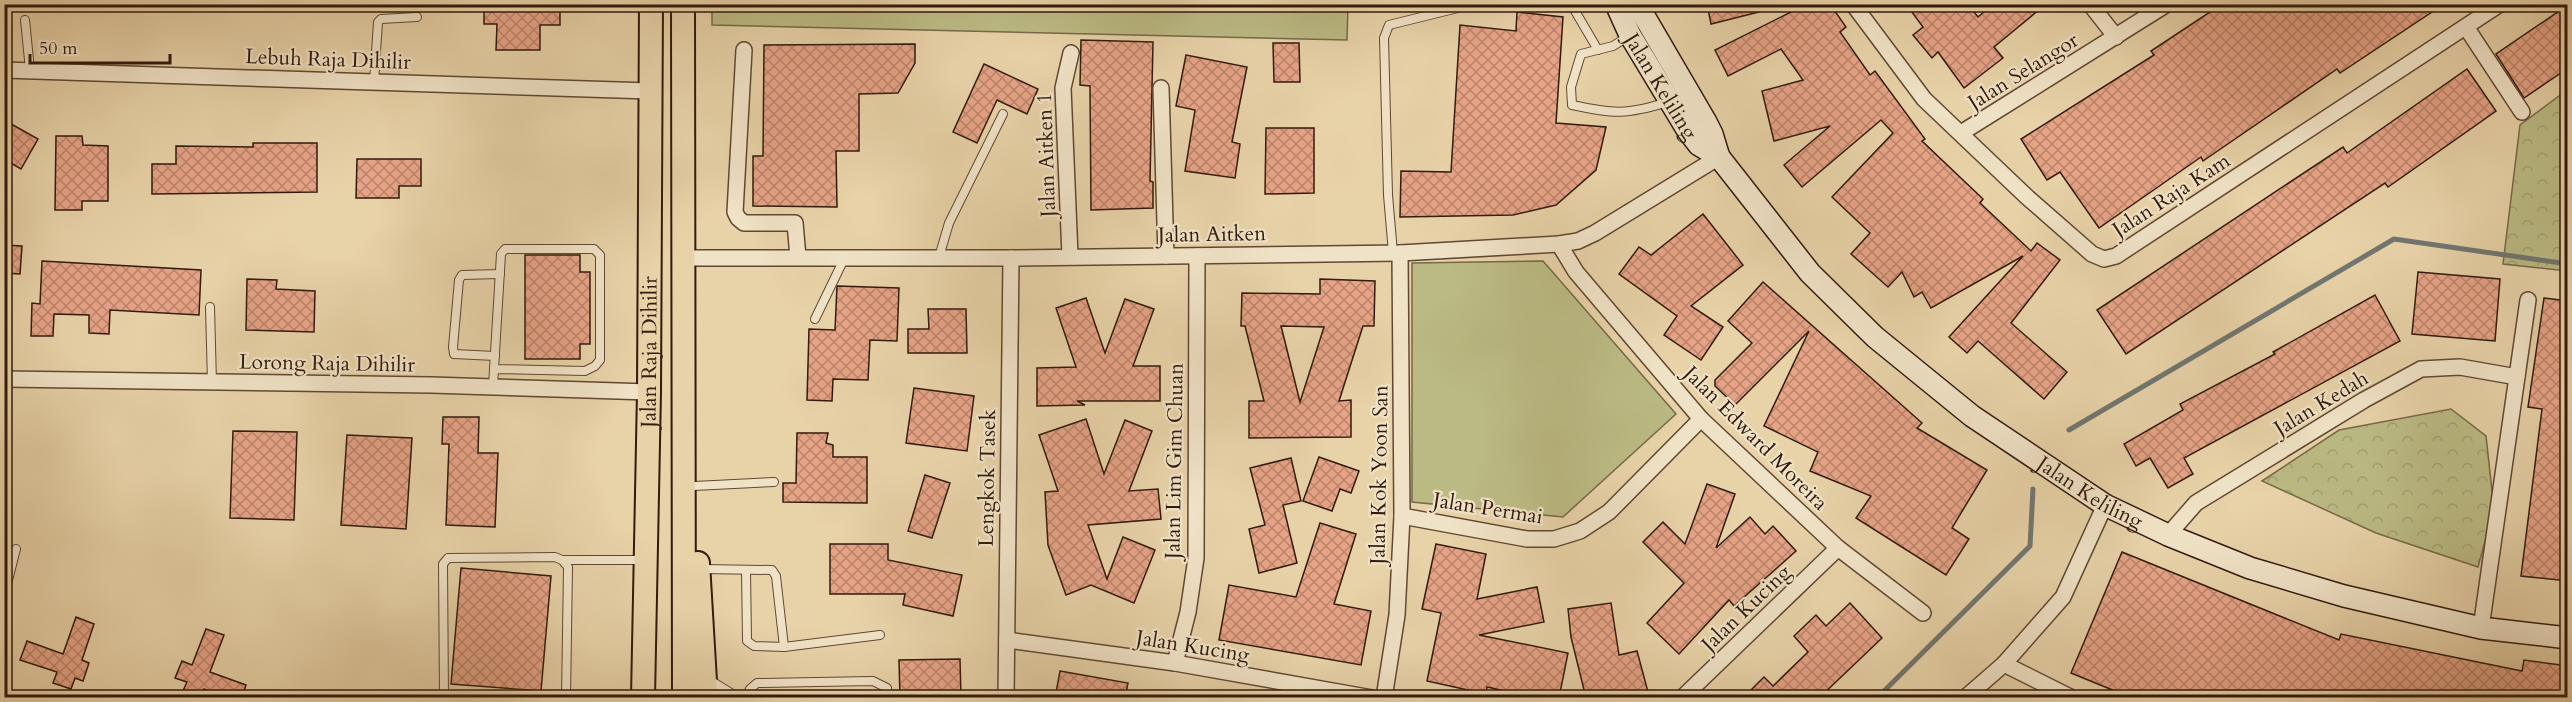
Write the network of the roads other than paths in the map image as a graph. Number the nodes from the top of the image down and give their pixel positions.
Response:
1 (651, 4) edge
2 (682, 4) edge
3 (1474, 4) edge
4 (1572, 4) edge
5 (1616, 4) edge
6 (1637, 4) edge
7 (1853, 4) edge
8 (2090, 4) edge
9 (2167, 4) edge
10 (2500, 4) edge
11 (417, 17) dead end
12 (25, 20) dead end
13 (2466, 27) junction
14 (1630, 35) junction
15 (2116, 37) junction
16 (744, 50) dead end
17 (1598, 50) junction
18 (1071, 53) dead end
19 (4, 70) edge
20 (30, 70) junction
21 (374, 82) junction
22 (1161, 88) dead end
23 (651, 91) junction
24 (1670, 102) junction
25 (2522, 112) dead end
26 (1003, 114) dead end
27 (1961, 133) junction
28 (1719, 158) junction
29 (1559, 244) junction
30 (1397, 253) junction
31 (1070, 256) junction
32 (1166, 256) junction
33 (1197, 256) junction
34 (798, 257) junction
35 (845, 257) junction
36 (939, 257) junction
37 (683, 258) junction
38 (1011, 258) junction
39 (500, 274) junction
40 (2528, 300) dead end
41 (210, 307) dead end
42 (684, 318) junction
43 (815, 319) dead end
44 (495, 356) junction
45 (494, 369) junction
46 (2517, 377) junction
47 (4, 379) edge
48 (212, 383) junction
49 (493, 387) junction
50 (649, 392) junction
51 (1701, 419) junction
52 (774, 482) dead end
53 (694, 486) junction
54 (2104, 505) junction
55 (1402, 516) junction
56 (2168, 535) junction
57 (1838, 548) junction
58 (16, 549) dead end
59 (562, 560) junction
60 (646, 560) junction
61 (698, 569) junction
62 (746, 570) junction
63 (4, 596) edge
64 (1923, 613) dead end
65 (2481, 628) junction
66 (880, 635) dead end
67 (2568, 638) edge
68 (1006, 640) junction
69 (784, 647) junction
70 (1175, 663) junction
71 (2004, 664) junction
72 (707, 690) edge
73 (643, 696) edge
74 (444, 698) edge
75 (566, 698) edge
76 (684, 698) edge
77 (739, 698) edge
78 (746, 698) edge
79 (890, 698) edge
80 (1006, 698) edge
81 (1372, 698) edge
82 (1384, 698) edge
83 (1682, 698) edge
84 (1965, 698) edge
85 (2072, 698) edge

1 - 23 main road, Jalan Raja Dihilir
2 - 37 main road, Jalan Raja Dihilir
3 - 30 lane
4 - 17 lane
5 - 14 main road, Jalan Keliling
6 - 28 main road, Jalan Keliling
7 - 27 street, Jalan Raja Kam
8 - 15 street
9 - 15 street, Jalan Selangor
10 - 13 street, Jalan Raja Kam
11 - 21 lane
12 - 20 lane
13 - 25 street
13 - 27 street, Jalan Raja Kam
14 - 17 lane
14 - 24 main road, Jalan Keliling
15 - 27 street, Jalan Selangor
16 - 34 street
17 - 24 lane
18 - 31 street, Jalan Aitken 1
19 - 20 street, Lebuh Raja Dihilir
20 - 21 street, Lebuh Raja Dihilir
21 - 23 street, Lebuh Raja Dihilir
22 - 32 street
23 - 50 main road, Jalan Raja Dihilir
24 - 28 main road, Jalan Keliling
26 - 36 lane
28 - 29 street, Jalan Aitken
28 - 54 main road, Jalan Keliling
29 - 30 street, Jalan Aitken
29 - 51 street, Jalan Edward Moreira
30 - 33 street, Jalan Aitken
30 - 55 street, Jalan Kok Yoon San
31 - 32 street, Jalan Aitken
31 - 38 street, Jalan Aitken
32 - 33 street, Jalan Aitken
33 - 70 street, Jalan Lim Gim Chuan
34 - 35 street, Jalan Aitken
34 - 37 street, Jalan Aitken
35 - 36 street, Jalan Aitken
35 - 43 lane
36 - 38 street, Jalan Aitken
37 - 42 main road, Jalan Raja Dihilir
38 - 68 street, Lengkok Tasek
39 - 44 lane
39 - 44 lane
39 - 45 lane
40 - 46 street
41 - 48 lane
42 - 53 main road
42 - 76 main road, Jalan Raja Dihilir
44 - 45 lane
45 - 49 lane
46 - 56 street, Jalan Kedah
46 - 65 street
47 - 48 street, Lorong Raja Dihilir
48 - 49 street, Lorong Raja Dihilir
49 - 50 street, Lorong Raja Dihilir
50 - 60 main road, Jalan Raja Dihilir
51 - 55 street, Jalan Permai
51 - 57 street, Jalan Edward Moreira
52 - 53 lane
53 - 61 main road
54 - 56 main road, Jalan Keliling
54 - 71 street
55 - 82 street, Jalan Kok Yoon San
56 - 65 main road, Jalan Keliling
57 - 64 street, Jalan Edward Moreira
57 - 83 street, Jalan Kucing
58 - 63 lane
59 - 60 lane
59 - 74 lane
59 - 75 lane
60 - 73 main road, Jalan Raja Dihilir
61 - 62 lane
61 - 72 main road
62 - 69 lane
62 - 69 lane
65 - 67 main road, Jalan Keliling
66 - 69 lane
68 - 70 street, Jalan Kucing
68 - 80 street, Lengkok Tasek
70 - 81 street, Jalan Kucing
71 - 84 street
71 - 85 street
72 - 77 lane
78 - 79 lane

